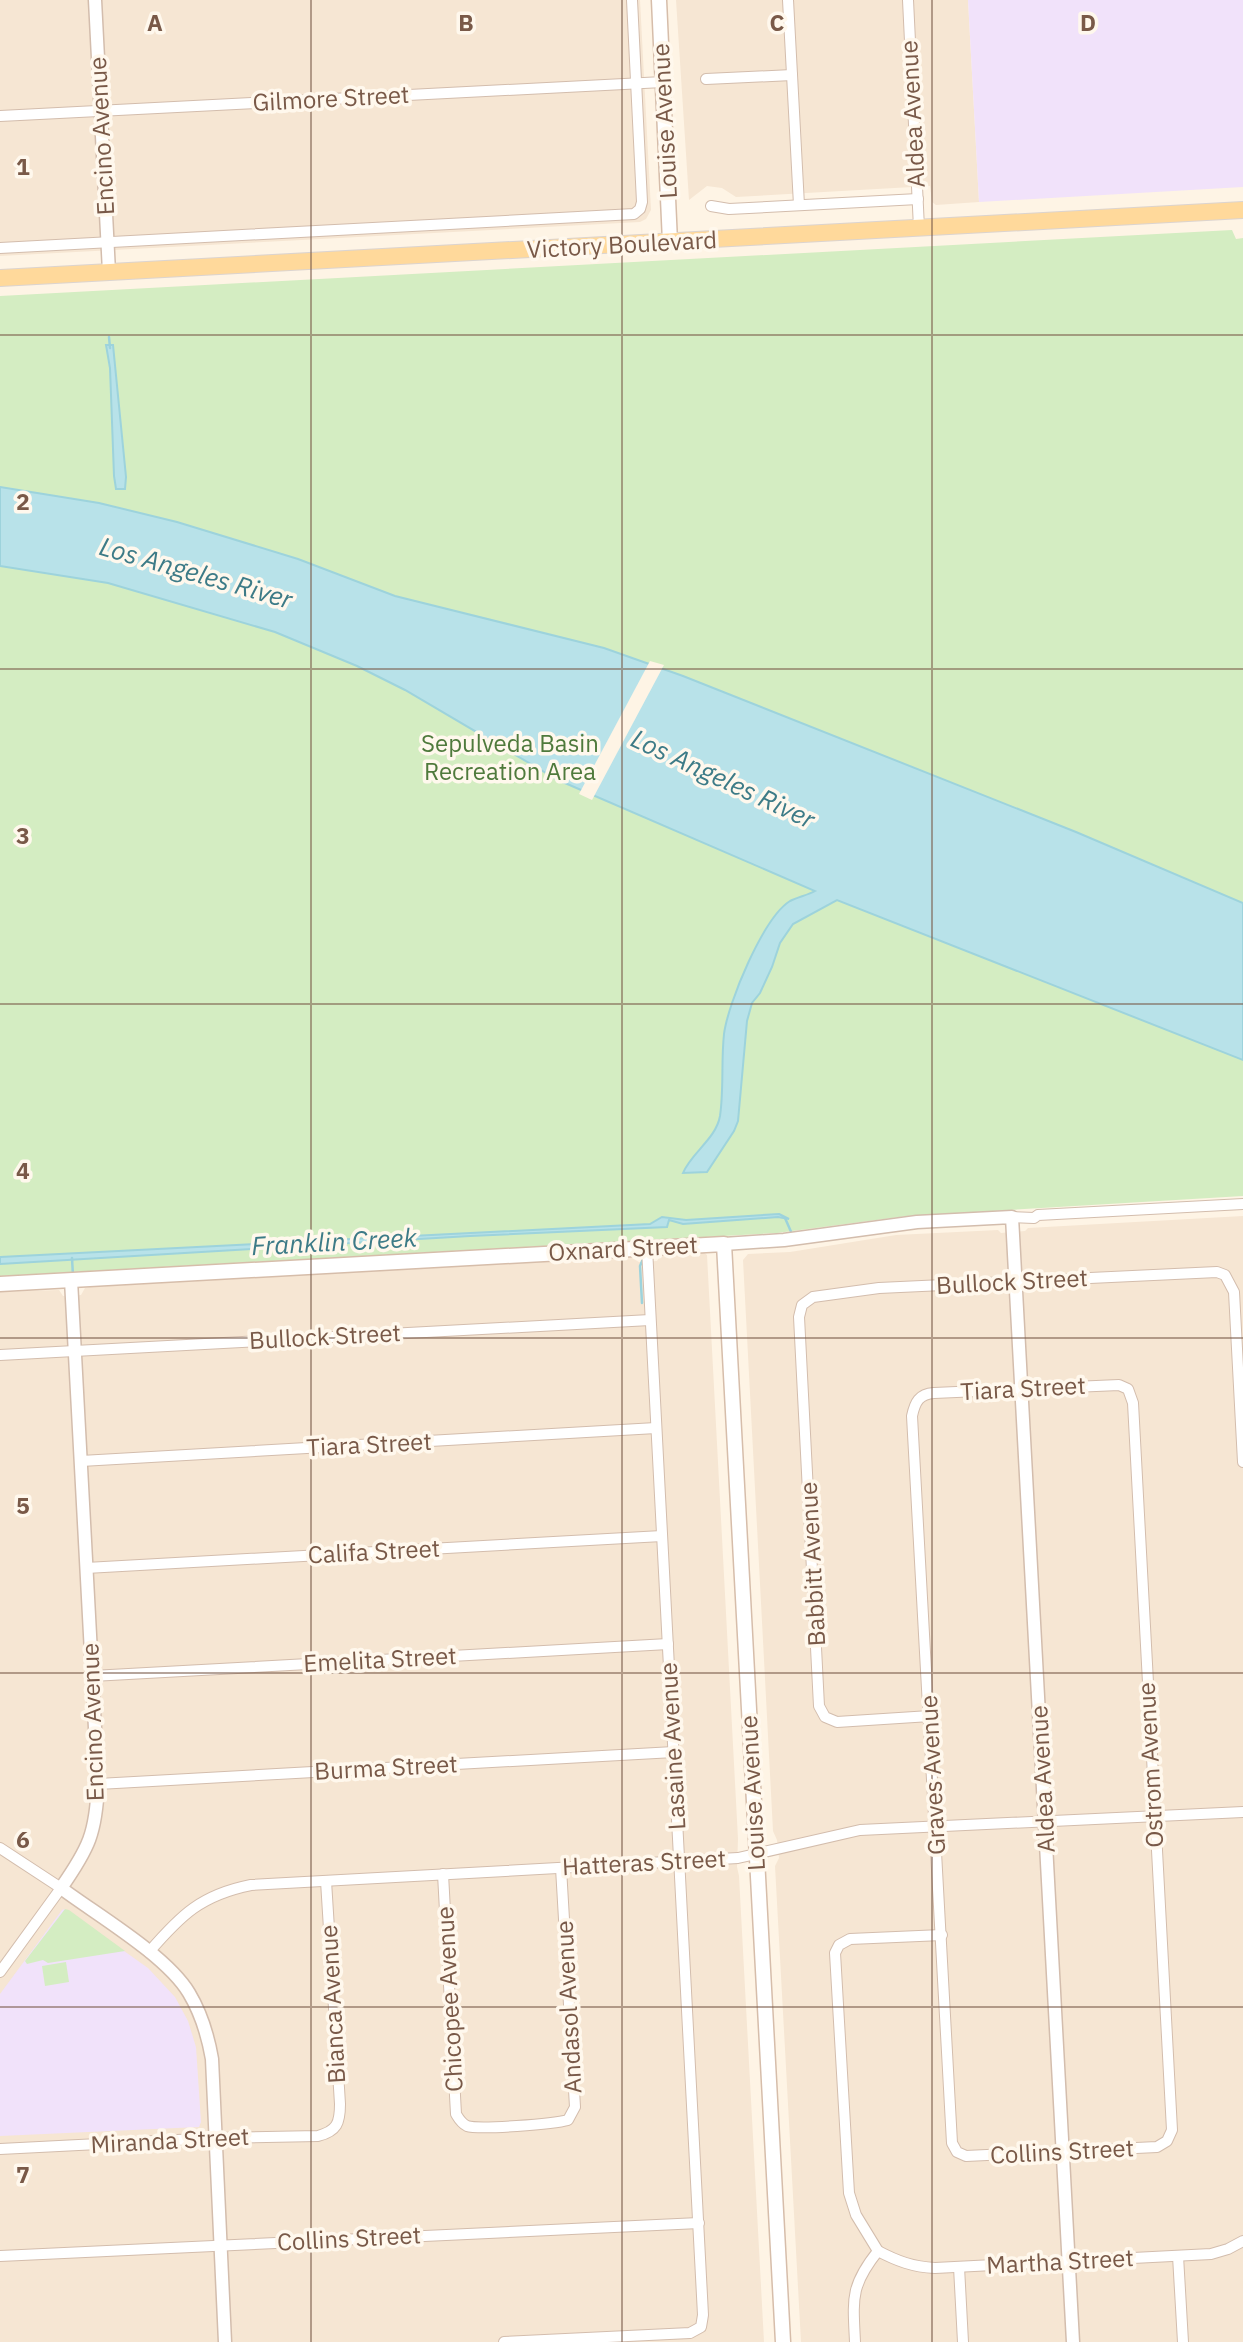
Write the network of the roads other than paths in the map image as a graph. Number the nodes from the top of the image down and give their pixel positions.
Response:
1 (95, 0) edge
2 (632, 0) edge
3 (659, 0) edge
4 (788, 0) edge
5 (908, 0) edge
6 (792, 75) junction
7 (706, 79) dead end
8 (663, 82) junction
9 (637, 84) junction
10 (101, 111) junction
11 (0, 116) edge
12 (918, 199) junction
13 (799, 205) junction
14 (711, 206) dead end
15 (640, 209) joint
16 (1243, 210) edge
17 (919, 228) junction
18 (108, 242) junction
19 (670, 242) junction
20 (0, 248) edge
21 (109, 272) junction
22 (0, 278) edge
23 (1243, 1204) edge
24 (1012, 1217) junction
25 (724, 1244) junction
26 (647, 1248) junction
27 (71, 1280) junction
28 (1016, 1281) junction
29 (0, 1284) edge
30 (802, 1305) joint
31 (650, 1320) junction
32 (75, 1351) junction
33 (0, 1355) edge
34 (1128, 1389) joint
35 (1021, 1390) junction
36 (918, 1399) joint
37 (656, 1428) junction
38 (81, 1461) junction
39 (1243, 1462) edge
40 (662, 1536) junction
41 (86, 1567) junction
42 (668, 1644) junction
43 (92, 1675) junction
44 (930, 1716) junction
45 (674, 1752) junction
46 (98, 1784) junction
47 (1243, 1812) edge
48 (1154, 1816) junction
49 (1045, 1821) junction
50 (935, 1826) junction
51 (0, 1848) edge
52 (757, 1855) junction
53 (679, 1861) junction
54 (561, 1868) junction
55 (443, 1874) junction
56 (326, 1881) junction
57 (61, 1888) junction
58 (942, 1935) junction
59 (149, 1952) junction
60 (0, 1972) edge
61 (462, 2123) joint
62 (338, 2126) joint
63 (216, 2138) junction
64 (1167, 2141) joint
65 (0, 2149) edge
66 (1063, 2151) junction
67 (957, 2152) joint
68 (699, 2223) junction
69 (1243, 2241) edge
70 (220, 2246) junction
71 (878, 2251) junction
72 (0, 2256) edge
73 (1178, 2256) junction
74 (1069, 2261) junction
75 (959, 2267) junction
76 (621, 2339) edge
77 (225, 2342) edge
78 (504, 2342) edge
79 (783, 2342) edge
80 (856, 2342) edge
81 (963, 2342) edge
82 (1073, 2342) edge
83 (1183, 2342) edge

1 - 10 street, Encino Avenue
2 - 9 street, Louise Avenue
3 - 8 main road, Louise Avenue
4 - 6 street
5 - 12 street, Aldea Avenue
6 - 7 street
6 - 13 street
8 - 9 street, Gilmore Street
8 - 19 main road, Louise Avenue
9 - 10 street, Gilmore Street
9 - 15 street, Louise Avenue
10 - 11 street, Gilmore Street
10 - 18 street, Encino Avenue
12 - 13 street, Victory Boulevard
12 - 17 street, Aldea Avenue
13 - 14 street, Victory Boulevard
15 - 18 street, Victory Boulevard
16 - 17 main road, Victory Boulevard
17 - 19 main road, Victory Boulevard
18 - 20 street, Victory Boulevard
18 - 21 street, Encino Avenue
19 - 21 main road, Victory Boulevard
21 - 22 main road, Victory Boulevard
23 - 24 street, Oxnard Street
24 - 25 street, Oxnard Street
24 - 28 street, Aldea Avenue
25 - 26 main road, Oxnard Street
25 - 52 main road, Louise Avenue
26 - 27 main road, Oxnard Street
26 - 31 street, Lasaine Avenue
27 - 29 main road, Oxnard Street
27 - 32 street, Encino Avenue
28 - 30 street, Bullock Street
28 - 35 street, Aldea Avenue
28 - 39 street, Bullock Street
30 - 44 street, Babbitt Avenue
31 - 32 street, Bullock Street
31 - 37 street, Lasaine Avenue
32 - 33 street, Bullock Street
32 - 38 street, Encino Avenue
34 - 35 street, Tiara Street
34 - 48 street, Ostrom Avenue
35 - 36 street, Tiara Street
35 - 49 street, Aldea Avenue
36 - 44 street, Graves Avenue
37 - 38 street, Tiara Street
37 - 40 street, Lasaine Avenue
38 - 41 street, Encino Avenue
40 - 41 street, Califa Street
40 - 42 street, Lasaine Avenue
41 - 43 street, Encino Avenue
42 - 43 street, Emelita Street
42 - 45 street, Lasaine Avenue
43 - 46 street, Encino Avenue
44 - 50 street, Graves Avenue
45 - 46 street, Burma Street
45 - 53 street, Lasaine Avenue
46 - 57 street, Encino Avenue
47 - 48 street, Hatteras Street
48 - 49 street, Hatteras Street
48 - 64 street, Ostrom Avenue
49 - 50 street, Hatteras Street
49 - 66 street, Aldea Avenue
50 - 52 street, Hatteras Street
50 - 58 street, Graves Avenue
51 - 57 street
52 - 53 street, Hatteras Street
52 - 79 main road, Louise Avenue
53 - 54 street, Hatteras Street
53 - 68 street, Lasaine Avenue
54 - 55 street, Hatteras Street
54 - 61 street, Andasol Avenue
55 - 56 street, Hatteras Street
55 - 61 street, Chicopee Avenue
56 - 59 street, Hatteras Street
56 - 62 street, Bianca Avenue
57 - 59 street
57 - 60 street
58 - 67 street, Graves Avenue
58 - 71 street
59 - 63 street
62 - 63 street, Miranda Street
63 - 65 street, Miranda Street
63 - 70 street
64 - 66 street, Collins Street
66 - 67 street, Collins Street
66 - 74 street, Aldea Avenue
68 - 70 street, Collins Street
68 - 76 street, Lasaine Avenue
69 - 73 street, Martha Street
70 - 72 street, Collins Street
70 - 77 street
71 - 75 street, Martha Street
71 - 80 street
73 - 74 street, Martha Street
73 - 83 street
74 - 75 street, Martha Street
74 - 82 street, Aldea Avenue
75 - 81 street
76 - 78 street

